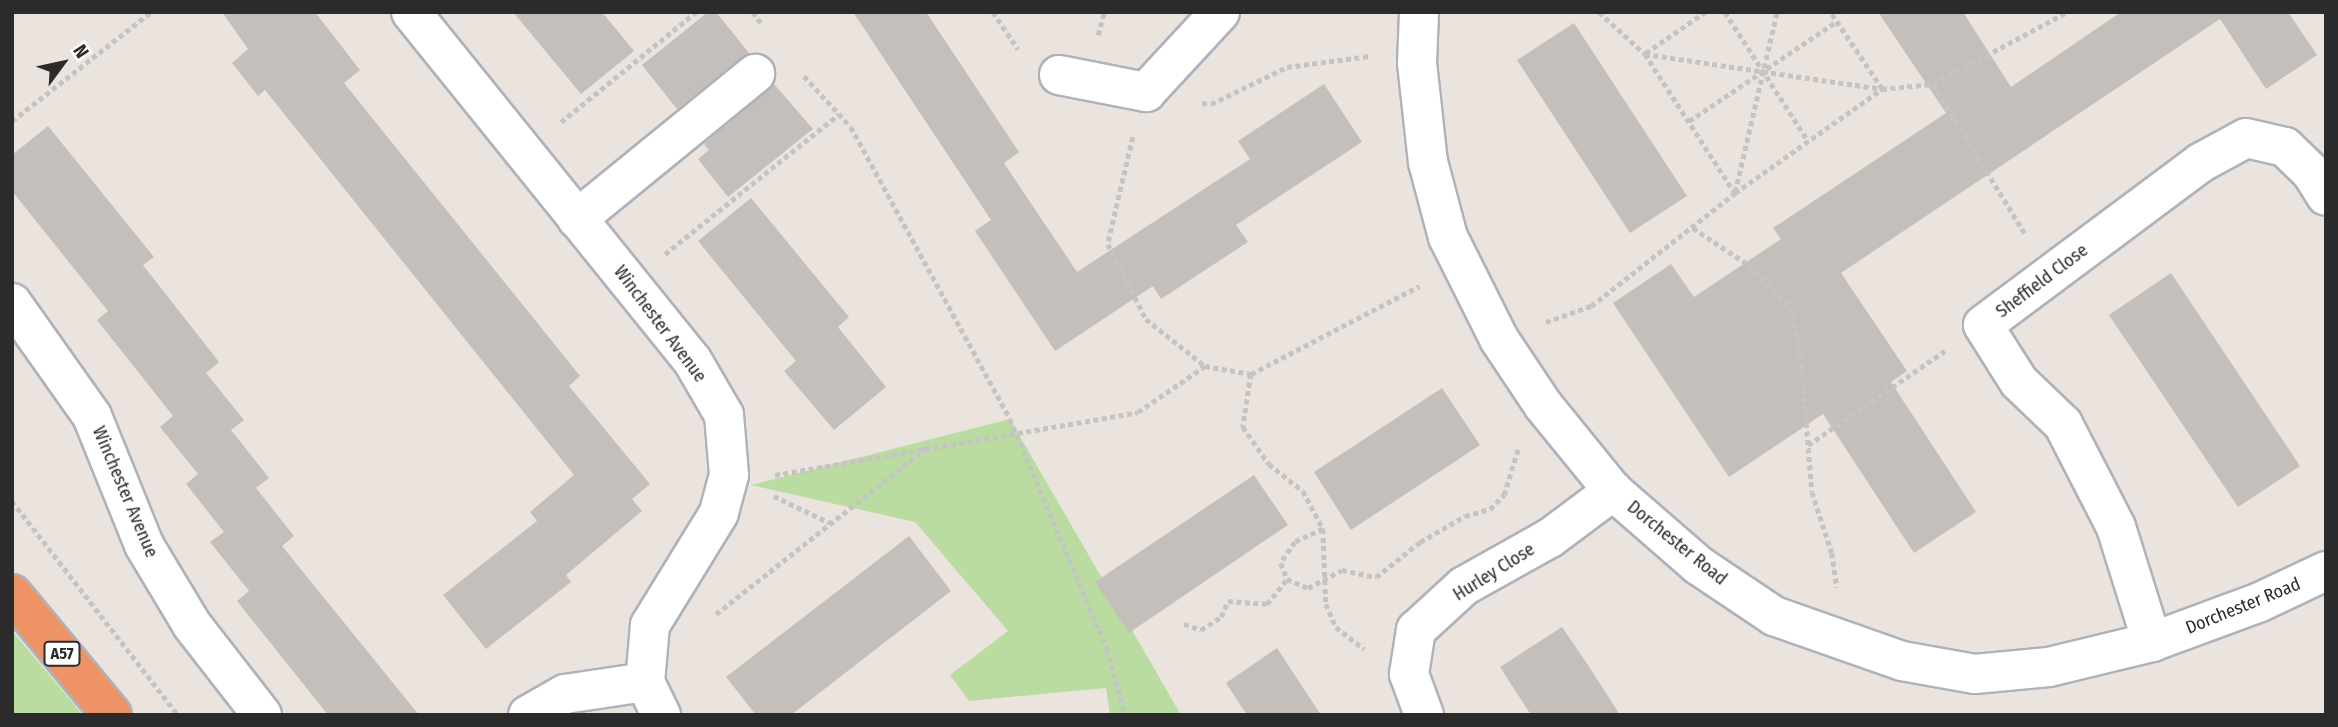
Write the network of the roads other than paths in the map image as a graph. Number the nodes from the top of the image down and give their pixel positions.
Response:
1 (411, 12) edge
2 (1220, 12) edge
3 (1419, 12) edge
4 (755, 74) dead end
5 (1059, 75) dead end
6 (2326, 196) edge
7 (577, 219) junction
8 (12, 303) edge
9 (1613, 491) junction
10 (2326, 571) edge
11 (12, 594) edge
12 (2151, 642) junction
13 (653, 698) edge
14 (112, 715) edge
15 (262, 715) edge
16 (528, 715) edge
17 (1424, 715) edge

1 - 7 street, Winchester Avenue
2 - 5 street
3 - 9 street, Dorchester Road
4 - 7 street
6 - 12 street, Sheffield Close
7 - 13 street, Winchester Avenue
8 - 15 street, Winchester Avenue
9 - 12 street, Dorchester Road
9 - 17 street, Hurley Close
10 - 12 street, Dorchester Road
11 - 14 highway, A57
13 - 16 street, Winchester Avenue

